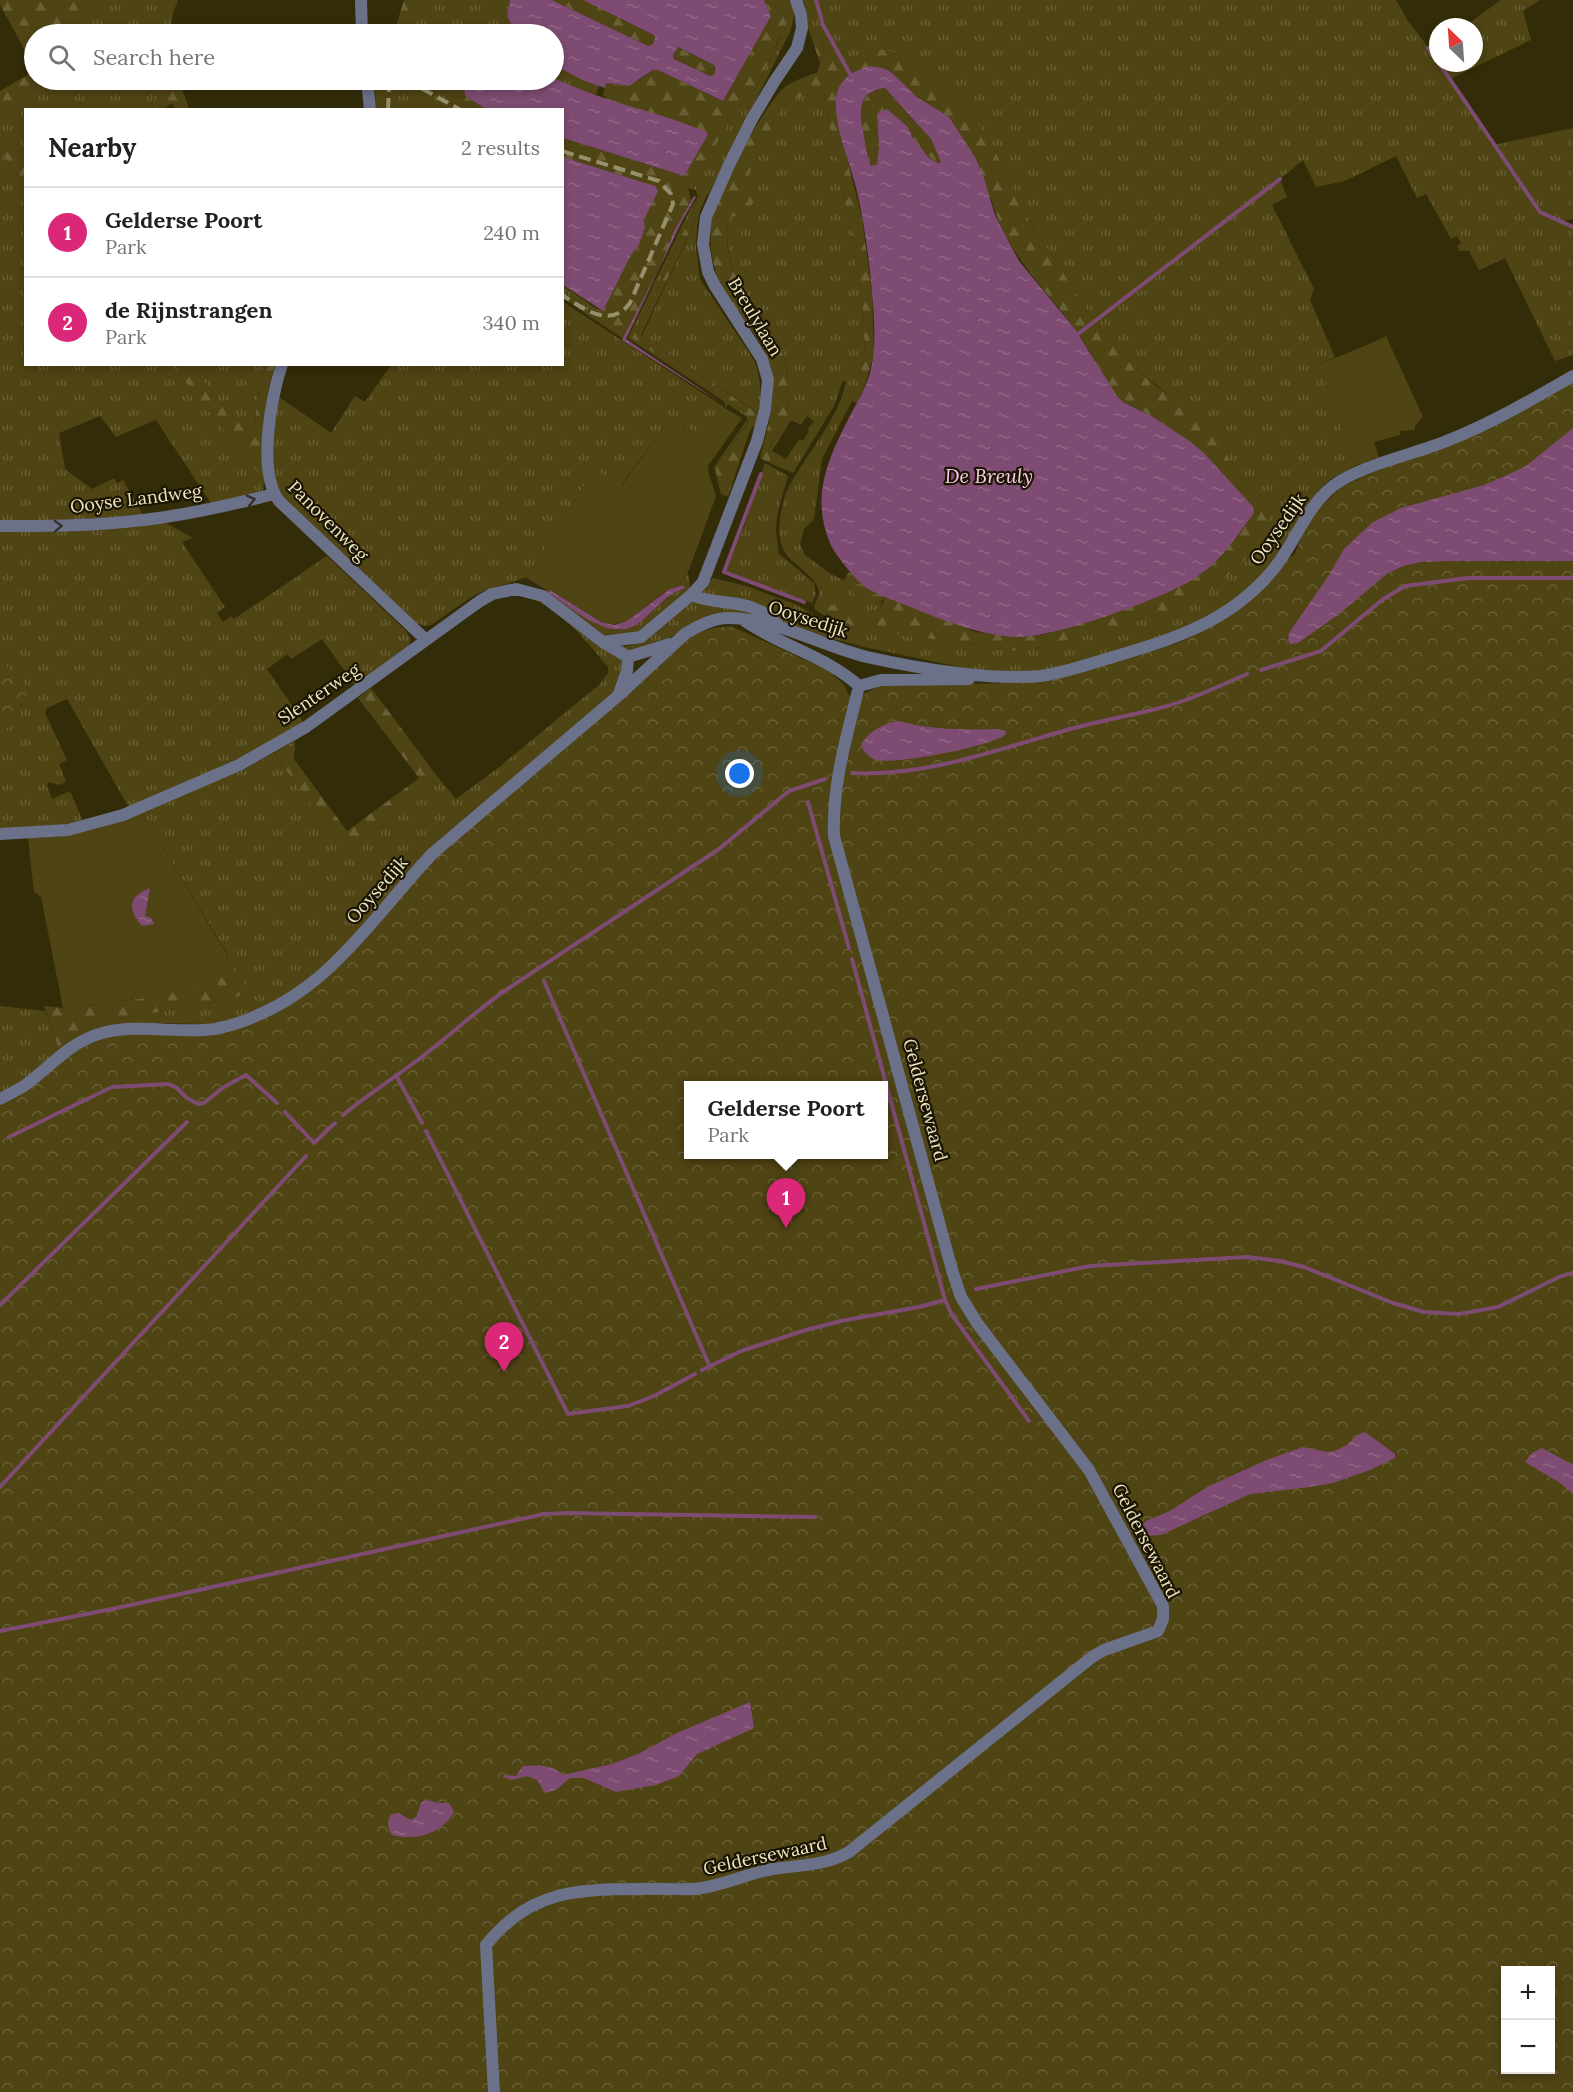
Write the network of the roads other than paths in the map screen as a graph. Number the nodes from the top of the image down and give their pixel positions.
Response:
1 (361, 0) edge
2 (796, 0) edge
3 (362, 24) edge
4 (368, 90) edge
5 (370, 108) edge
6 (281, 366) edge
7 (1573, 376) edge
8 (274, 494) junction
9 (0, 526) edge
10 (691, 595) junction
11 (742, 620) junction
12 (781, 628) junction
13 (425, 639) junction
14 (603, 642) junction
15 (674, 643) junction
16 (628, 657) junction
17 (982, 676) junction
18 (859, 686) junction
19 (619, 695) junction
20 (0, 834) edge
21 (0, 1099) edge
22 (494, 2092) edge

1 - 3 street
2 - 10 street, Breulylaan
4 - 5 street
6 - 8 street, Panovenweg
7 - 17 street, Ooysedijk
9 -> 8 street, Ooyse Landweg
8 - 13 street, Panovenweg
10 - 12 street
10 - 14 street, Breulylaan
11 - 12 street, Ooysedijk
11 - 15 street, Ooysedijk
11 - 18 street
12 - 17 street, Ooysedijk
13 - 14 street, Slenterweg
13 - 20 street, Slenterweg
14 - 16 street, Slenterweg
15 - 16 street
15 - 19 street, Ooysedijk
16 - 19 street
17 - 18 street
18 - 22 street, Geldersewaard
19 - 21 street, Ooysedijk

